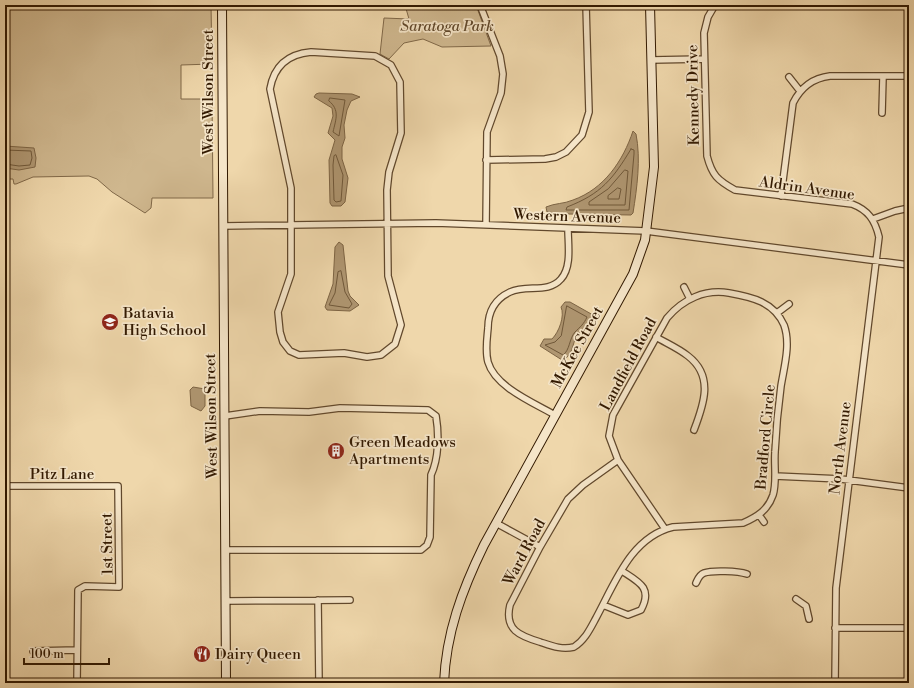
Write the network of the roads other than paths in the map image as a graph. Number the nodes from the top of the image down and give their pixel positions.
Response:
1 (222, 5) edge
2 (480, 5) edge
3 (586, 5) edge
4 (650, 5) edge
5 (715, 5) edge
6 (651, 60) junction
7 (704, 60) junction
8 (909, 76) edge
9 (789, 77) dead end
10 (883, 77) junction
11 (800, 91) junction
12 (882, 113) dead end
13 (486, 160) junction
14 (721, 183) joint
15 (781, 196) junction
16 (909, 208) edge
17 (873, 219) junction
18 (291, 224) junction
19 (387, 224) junction
20 (486, 225) junction
21 (223, 226) junction
22 (568, 229) junction
23 (646, 231) junction
24 (876, 261) junction
25 (909, 265) edge
26 (684, 287) dead end
27 (690, 299) junction
28 (789, 304) dead end
29 (777, 314) junction
30 (656, 337) junction
31 (555, 415) junction
32 (225, 416) junction
33 (694, 430) dead end
34 (618, 460) junction
35 (775, 476) junction
36 (848, 480) junction
37 (5, 486) edge
38 (118, 486) joint
39 (909, 488) edge
40 (759, 515) junction
41 (764, 522) dead end
42 (496, 523) junction
43 (665, 529) junction
44 (540, 547) junction
45 (226, 550) junction
46 (622, 571) junction
47 (747, 574) dead end
48 (696, 583) dead end
49 (796, 599) dead end
50 (318, 600) junction
51 (350, 600) dead end
52 (226, 601) junction
53 (603, 605) junction
54 (809, 619) dead end
55 (835, 628) junction
56 (909, 628) edge
57 (77, 650) junction
58 (33, 651) dead end
59 (77, 683) edge
60 (226, 683) edge
61 (319, 683) edge
62 (444, 683) edge
63 (835, 683) edge

1 - 21 street, West Wilson Street
2 - 13 street
3 - 13 street
4 - 6 street, McKee Street
5 - 7 street, Kennedy Drive
6 - 7 street
6 - 23 street, McKee Street
7 - 14 street, Kennedy Drive
8 - 10 street
9 - 11 street
10 - 11 street
10 - 12 street
11 - 15 street
13 - 20 street
14 - 15 street, Aldrin Avenue
15 - 17 street, Aldrin Avenue
16 - 17 street
17 - 24 street, North Avenue
18 - 19 street, Western Avenue
18 - 19 street
18 - 19 street
18 - 21 street, Western Avenue
19 - 20 street, Western Avenue
20 - 22 street, Western Avenue
21 - 32 street, West Wilson Street
22 - 23 street, Western Avenue
22 - 31 street
23 - 24 street, Western Avenue
23 - 31 street, McKee Street
24 - 25 street, Western Avenue
24 - 36 street, North Avenue
26 - 27 street
27 - 29 street, Landfield Road
27 - 30 street, Landfield Road
28 - 29 street
29 - 35 street, Bradford Circle
30 - 33 street
30 - 34 street, Landfield Road
31 - 42 street, McKee Street
32 - 45 street, West Wilson Street
32 - 45 street
34 - 43 street, Landfield Road
34 - 44 street, Ward Road
35 - 36 street
35 - 40 street, Bradford Circle
36 - 39 street
36 - 55 street, North Avenue
37 - 38 street, Pitz Lane
38 - 57 street, 1st Street
40 - 41 street
40 - 43 street
42 - 44 street
42 - 62 street, McKee Street
43 - 46 street
44 - 53 street, Ward Road
45 - 52 street, West Wilson Street
46 - 53 street
46 - 53 street
47 - 48 street
49 - 54 street
50 - 51 street
50 - 52 street
50 - 61 street
52 - 60 street, West Wilson Street
55 - 56 street
55 - 63 street, North Avenue
57 - 58 street
57 - 59 street, 1st Street

